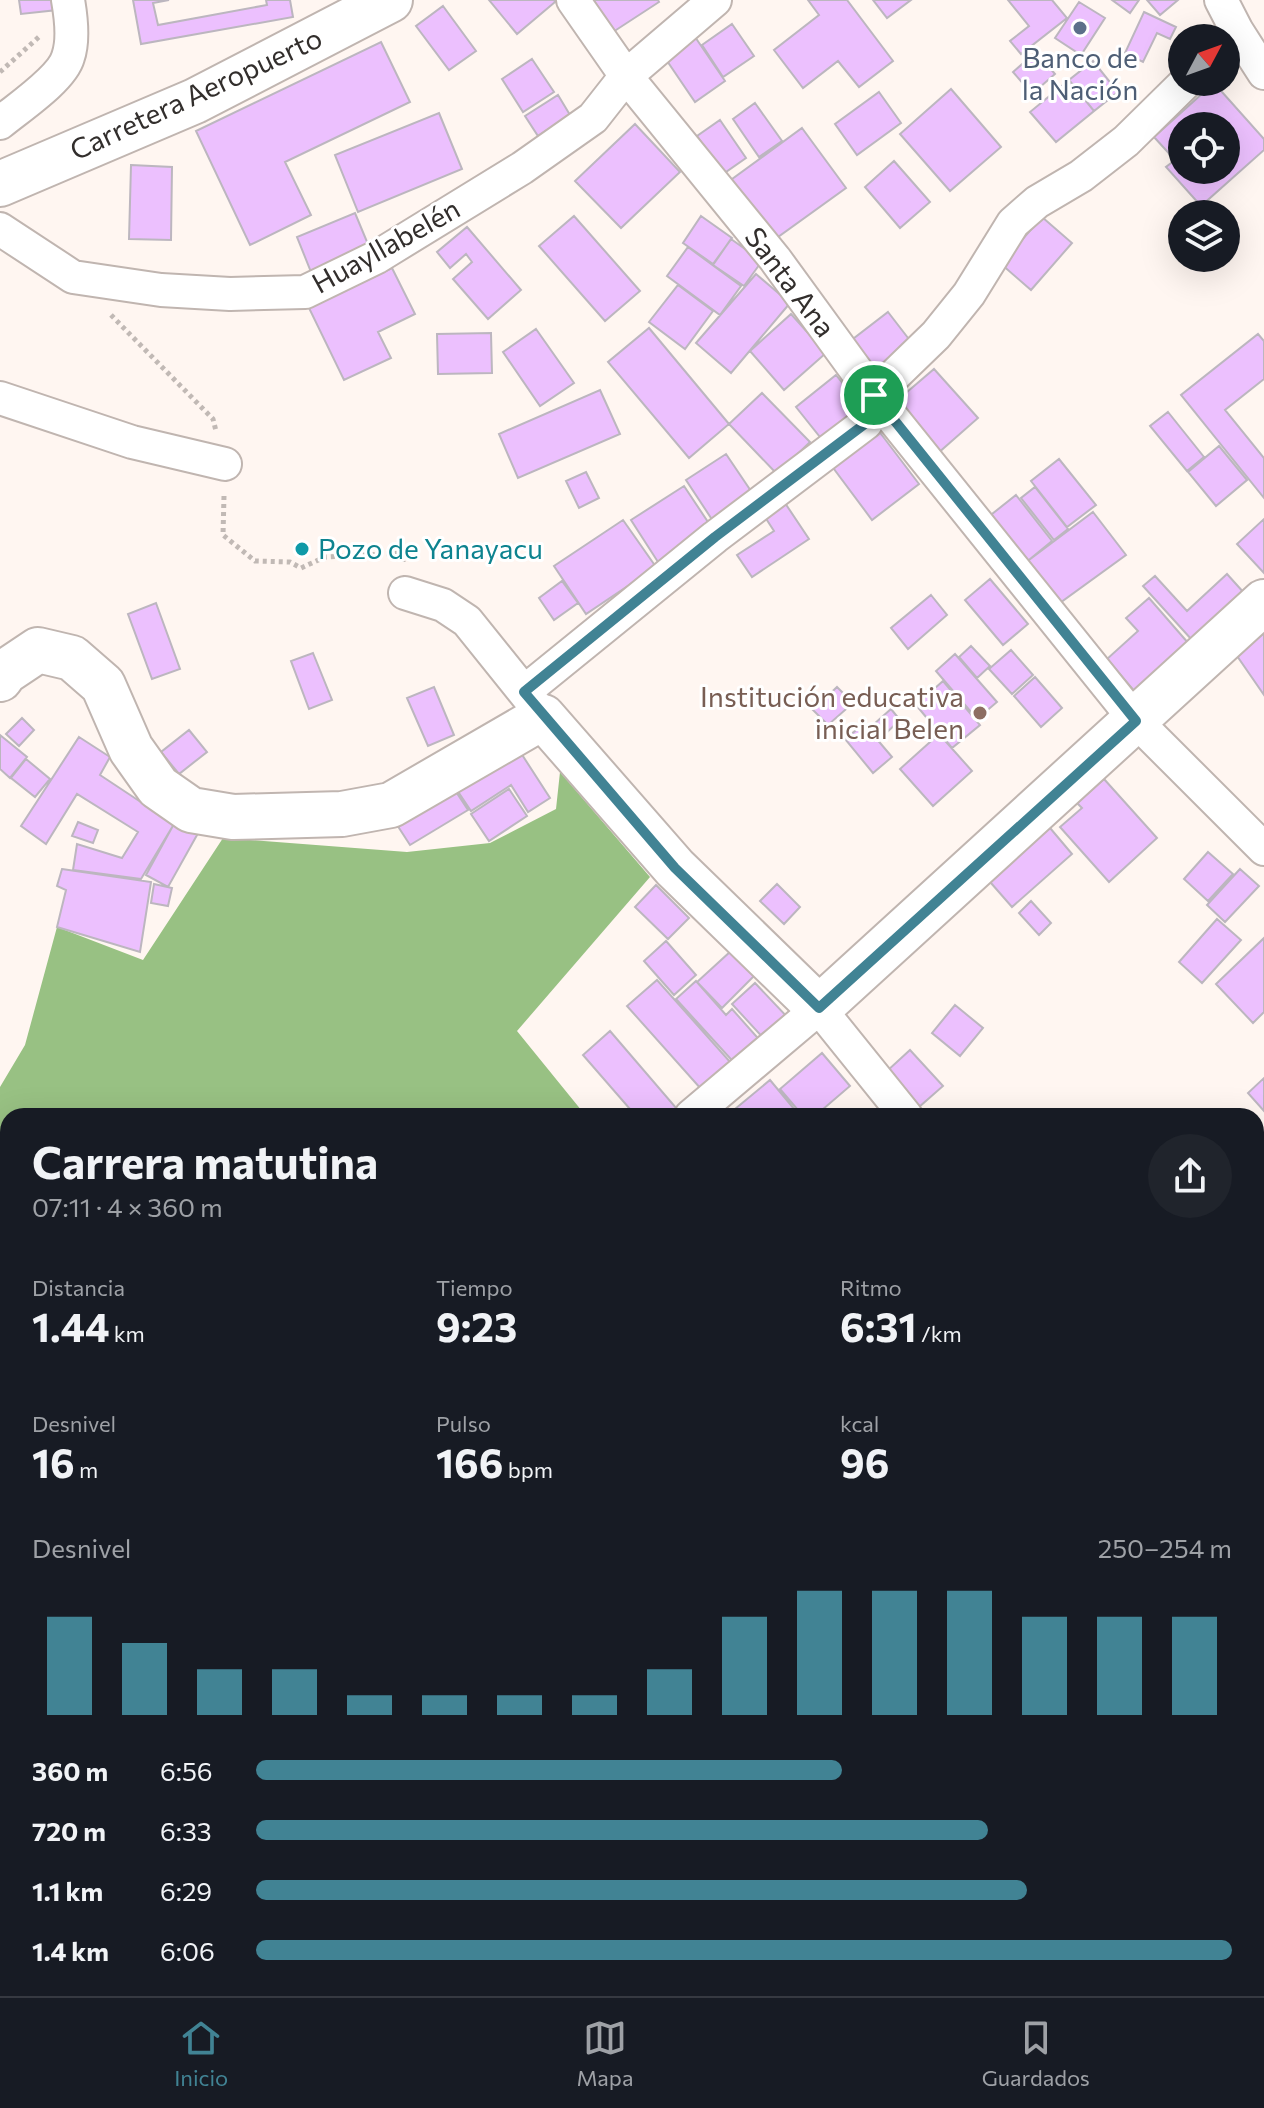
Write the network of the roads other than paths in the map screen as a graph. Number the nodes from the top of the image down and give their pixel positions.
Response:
1 (390, 0) edge
2 (573, 0) edge
3 (715, 0) edge
4 (1221, 0) edge
5 (68, 3) edge
6 (1228, 24) edge
7 (1240, 46) edge
8 (1264, 73) edge
9 (626, 76) junction
10 (1172, 96) edge
11 (0, 123) edge
12 (0, 184) edge
13 (0, 229) edge
14 (874, 395) junction
15 (0, 398) edge
16 (225, 464) dead end
17 (405, 593) dead end
18 (1264, 602) edge
19 (0, 679) edge
20 (534, 704) junction
21 (1136, 721) junction
22 (1264, 849) edge
23 (819, 1008) junction
24 (700, 1108) edge
25 (900, 1108) edge

1 - 12 main road, Carretera Aeropuerto
2 - 9 street, Santa Ana
3 - 9 street, Huayllabelén
4 - 6 street
5 - 11 street
7 - 8 street
9 - 13 street, Huayllabelén
9 - 14 street, Santa Ana
10 - 14 street
14 - 20 street
14 - 21 street, Santa Ana
15 - 16 street
17 - 20 street
18 - 21 main road
19 - 20 main road
20 - 23 main road
21 - 22 street, Santa Ana
21 - 23 main road
23 - 24 street
23 - 25 street

